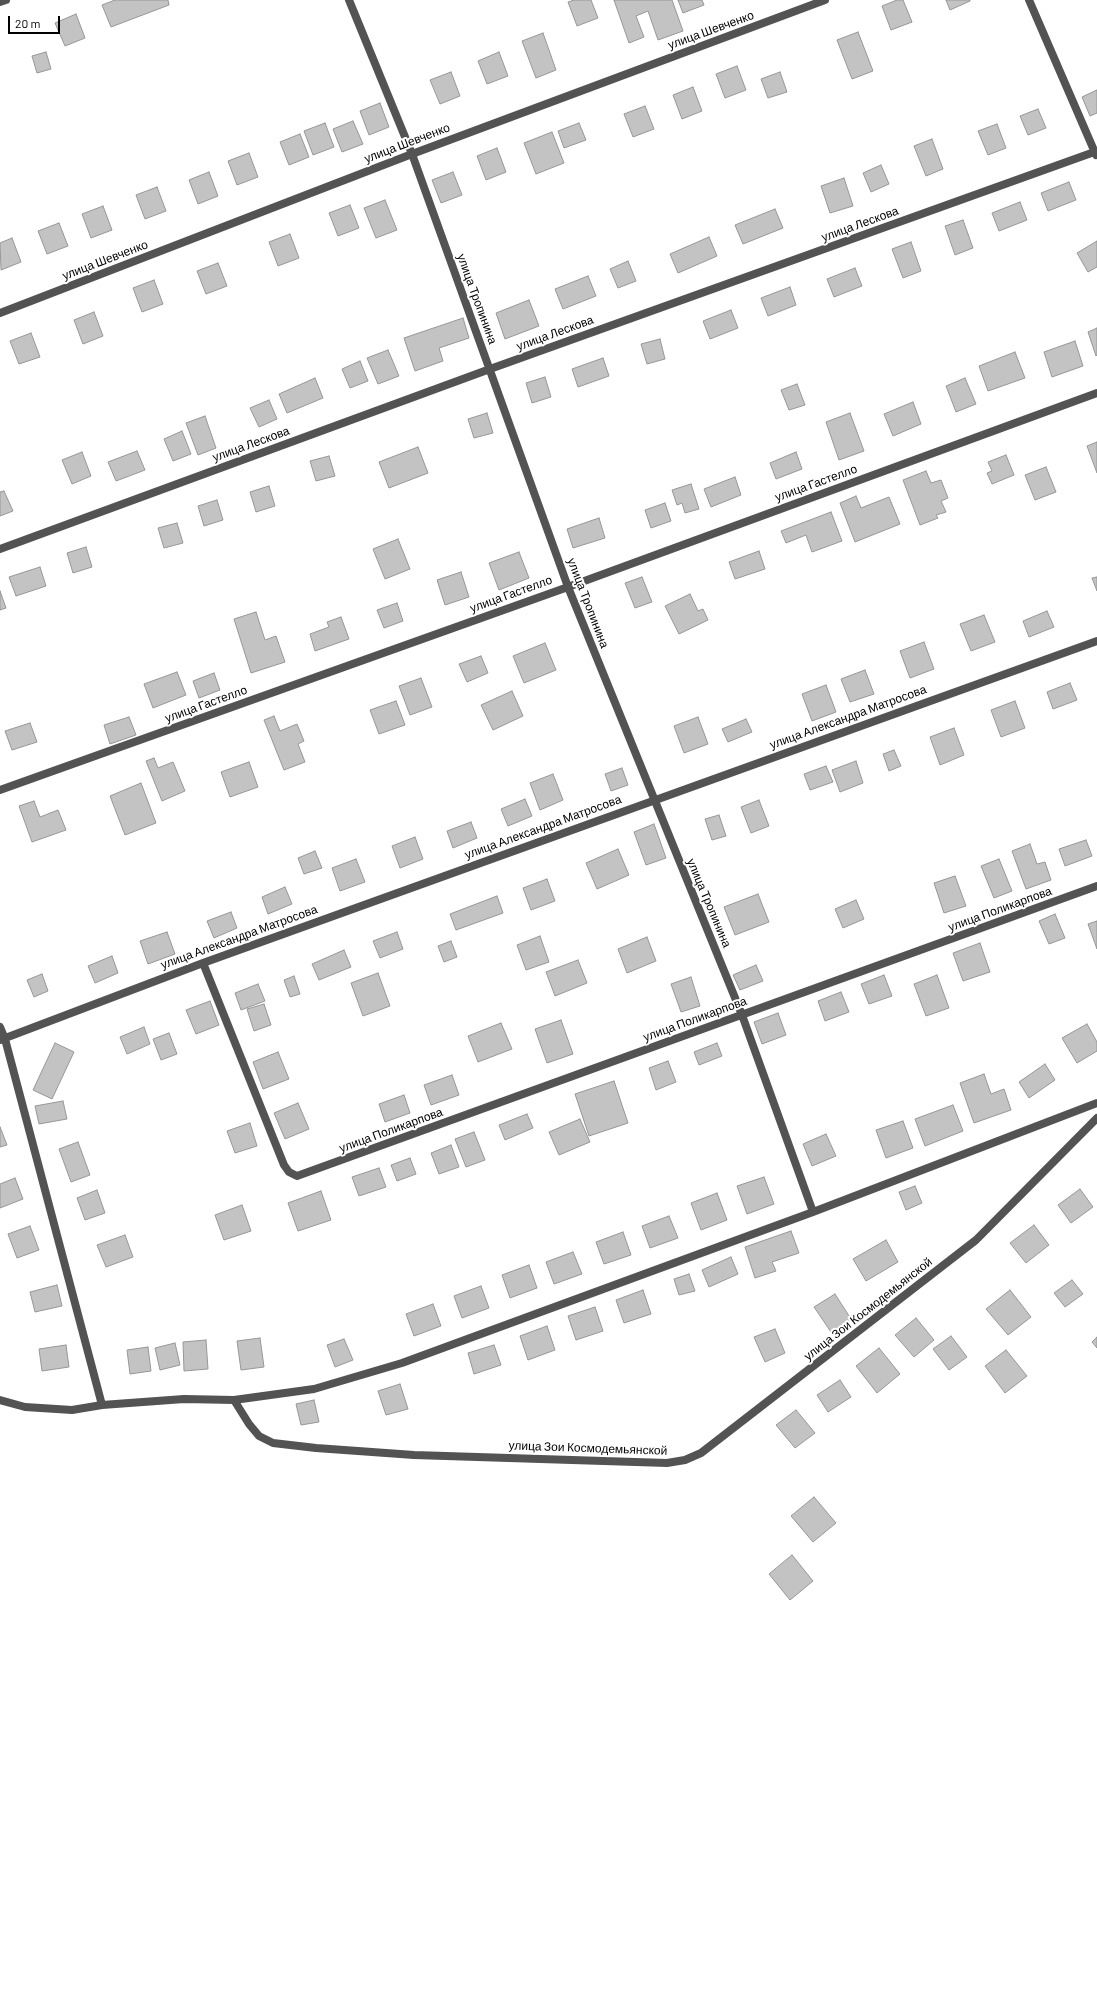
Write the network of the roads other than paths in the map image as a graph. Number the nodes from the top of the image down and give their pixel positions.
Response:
1 (6, 0) edge
2 (349, 0) edge
3 (825, 0) edge
4 (1030, 0) edge
5 (0, 2) edge
6 (1096, 153) edge
7 (412, 154) junction
8 (0, 313) edge
9 (490, 369) junction
10 (1097, 393) edge
11 (0, 549) edge
12 (568, 587) junction
13 (1097, 641) edge
14 (0, 790) edge
15 (653, 800) junction
16 (1097, 886) edge
17 (203, 963) junction
18 (742, 1015) junction
19 (0, 1027) edge
20 (3, 1040) edge
21 (1097, 1103) edge
22 (1097, 1118) edge
23 (812, 1212) junction
24 (0, 1400) edge
25 (234, 1400) junction
26 (102, 1405) junction

1 - 5 street
2 - 7 street, улица Тропинина
3 - 7 street, улица Шевченко
4 - 6 street
6 - 9 street, улица Лескова
7 - 8 street, улица Шевченко
7 - 9 street, улица Тропинина
9 - 11 street, улица Лескова
9 - 12 street, улица Тропинина
10 - 12 street, улица Гастелло
12 - 14 street, улица Гастелло
12 - 15 street, улица Тропинина
13 - 15 street, улица Александра Матросова
15 - 17 street, улица Александра Матросова
15 - 18 street, улица Тропинина
16 - 18 street, улица Поликарпова
17 - 18 street, улица Поликарпова
17 - 20 street, улица Александра Матросова
18 - 23 street, улица Тропинина
19 - 20 street
20 - 26 street
21 - 23 street
22 - 25 street, улица Зои Космодемьянской
23 - 25 street
24 - 26 street
25 - 26 street

